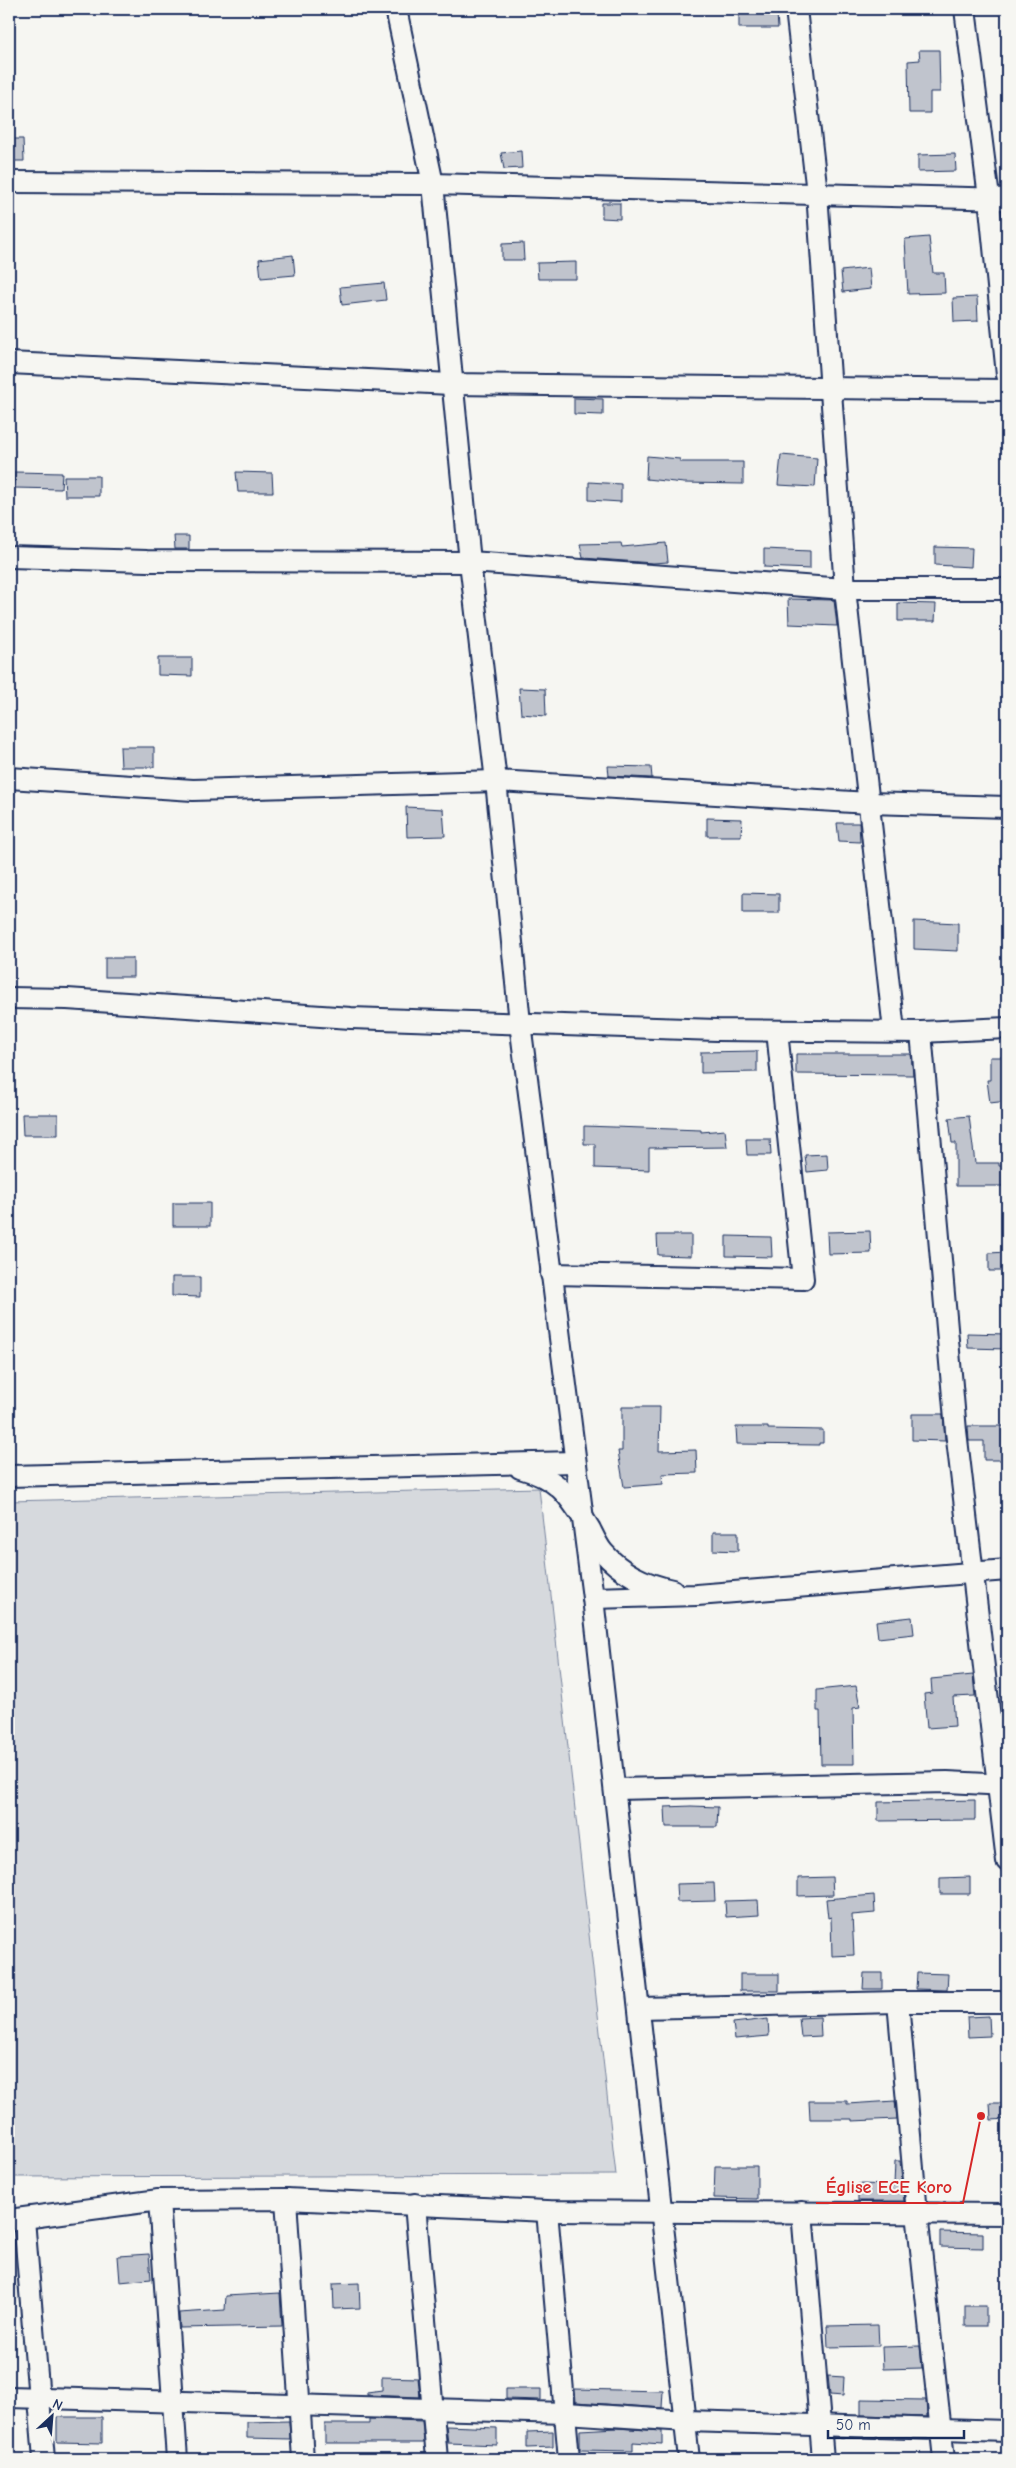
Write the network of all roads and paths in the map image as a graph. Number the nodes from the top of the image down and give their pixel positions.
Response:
1 (396, 9) edge
2 (796, 9) edge
3 (965, 9) edge
4 (9, 182) edge
5 (433, 184) junction
6 (817, 193) junction
7 (998, 198) edge
8 (9, 363) edge
9 (1007, 376) edge
10 (451, 384) junction
11 (831, 387) junction
12 (1007, 390) edge
13 (9, 557) edge
14 (470, 562) junction
15 (845, 589) junction
16 (1007, 589) edge
17 (9, 778) edge
18 (496, 781) junction
19 (869, 802) junction
20 (1007, 807) edge
21 (9, 998) edge
22 (520, 1024) junction
23 (1007, 1028) edge
24 (777, 1031) junction
25 (894, 1031) junction
26 (921, 1032) junction
27 (552, 1274) junction
28 (575, 1462) junction
29 (504, 1464) junction
30 (9, 1476) edge
31 (583, 1519) junction
32 (1007, 1570) edge
33 (973, 1575) junction
34 (698, 1596) junction
35 (593, 1598) junction
36 (1003, 1785) edge
37 (615, 1789) junction
38 (1007, 1861) edge
39 (898, 2002) junction
40 (1007, 2002) edge
41 (640, 2008) junction
42 (286, 2199) junction
43 (159, 2200) junction
44 (415, 2204) junction
45 (547, 2211) junction
46 (663, 2212) junction
47 (802, 2212) junction
48 (917, 2213) junction
49 (1007, 2214) edge
50 (16, 2220) edge
51 (9, 2397) edge
52 (39, 2397) junction
53 (173, 2402) junction
54 (299, 2407) junction
55 (433, 2409) junction
56 (566, 2414) junction
57 (686, 2421) junction
58 (820, 2424) junction
59 (941, 2429) junction
60 (1007, 2431) edge
61 (44, 2459) edge
62 (177, 2459) edge
63 (303, 2459) edge
64 (437, 2459) edge
65 (569, 2459) edge
66 (689, 2459) edge
67 (823, 2459) edge
68 (944, 2459) edge

1 - 5 street
2 - 6 street
3 - 7 street
4 - 5 street
5 - 6 street
5 - 10 street
6 - 7 street
6 - 11 street
7 - 9 street
8 - 10 street
10 - 11 street
10 - 14 street
11 - 12 street
11 - 15 street
13 - 14 street
14 - 15 street
14 - 18 street
15 - 16 street
15 - 19 street
17 - 18 street
18 - 19 street
18 - 22 street
19 - 20 street
19 - 25 street
21 - 22 street
22 - 24 street
22 - 27 street
23 - 26 street
24 - 25 street
24 - 27 street
25 - 26 street
26 - 33 street
27 - 28 street
28 - 29 street
28 - 31 street
29 - 30 street
29 - 31 street
31 - 34 street
31 - 35 street
32 - 33 street
33 - 34 street
33 - 36 street
34 - 35 street
35 - 37 street
36 - 37 street
36 - 38 street
37 - 41 street
39 - 40 street
39 - 41 street
39 - 48 street
41 - 46 street
42 - 43 street
42 - 44 street
42 - 54 street
43 - 50 street
43 - 53 street
44 - 45 street
44 - 55 street
45 - 46 street
45 - 56 street
46 - 47 street
46 - 57 street
47 - 48 street
47 - 58 street
48 - 49 street
48 - 59 street
50 - 52 street
51 - 52 street
52 - 53 street
52 - 61 street
53 - 54 street
53 - 62 street
54 - 55 street
54 - 63 street
55 - 56 street
55 - 64 street
56 - 57 street
56 - 65 street
57 - 58 street
57 - 66 street
58 - 59 street
58 - 67 street
59 - 60 street
59 - 68 street

